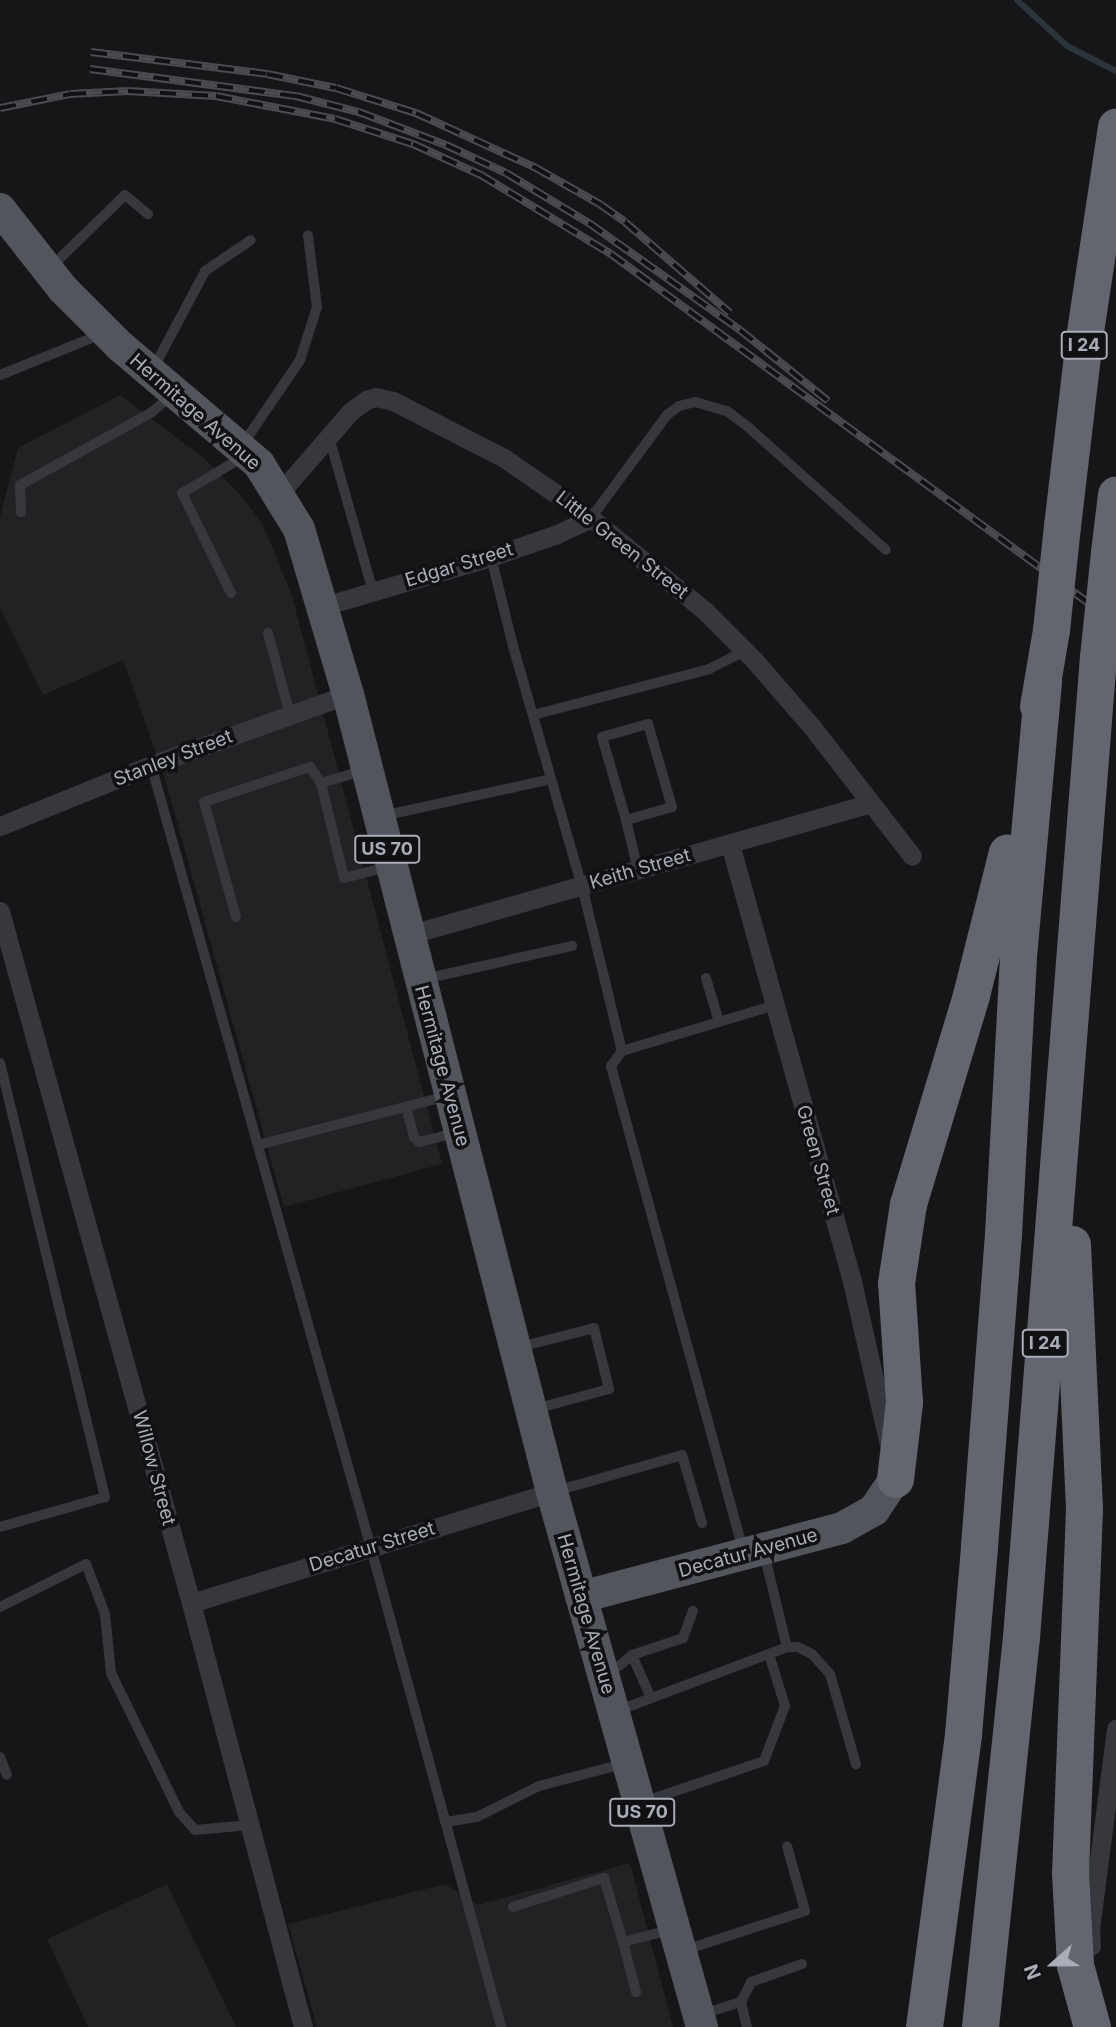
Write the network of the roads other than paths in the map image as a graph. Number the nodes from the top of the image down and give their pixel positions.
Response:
1 (1116, 126) edge
2 (148, 214) dead end
3 (4, 222) edge
4 (308, 236) dead end
5 (251, 240) dead end
6 (48, 270) junction
7 (106, 332) junction
8 (0, 375) edge
9 (163, 383) junction
10 (329, 437) junction
11 (244, 451) junction
12 (279, 494) junction
13 (1116, 494) edge
14 (21, 512) dead end
15 (591, 518) junction
16 (886, 550) dead end
17 (491, 557) junction
18 (373, 591) junction
19 (231, 593) dead end
20 (324, 606) junction
21 (268, 633) dead end
22 (745, 651) junction
23 (1043, 681) junction
24 (348, 694) junction
25 (290, 715) junction
26 (533, 715) junction
27 (151, 765) junction
28 (367, 769) junction
29 (551, 779) junction
30 (321, 783) junction
31 (871, 803) junction
32 (378, 817) junction
33 (626, 820) junction
34 (0, 826) edge
35 (730, 844) junction
36 (912, 856) dead end
37 (391, 866) junction
38 (638, 870) junction
39 (582, 886) junction
40 (0, 911) edge
41 (236, 917) dead end
42 (408, 935) junction
43 (572, 946) dead end
44 (706, 978) dead end
45 (420, 980) junction
46 (775, 1005) junction
47 (719, 1022) junction
48 (622, 1051) junction
49 (0, 1063) edge
50 (1065, 1070) junction
51 (450, 1096) junction
52 (406, 1107) junction
53 (459, 1132) junction
54 (258, 1146) junction
55 (515, 1348) junction
56 (531, 1410) junction
57 (895, 1479) junction
58 (552, 1492) junction
59 (702, 1523) dead end
60 (0, 1527) edge
61 (371, 1548) junction
62 (754, 1552) junction
63 (581, 1597) junction
64 (191, 1603) junction
65 (0, 1607) edge
66 (693, 1611) dead end
67 (787, 1647) junction
68 (769, 1654) junction
69 (632, 1655) junction
70 (602, 1672) junction
71 (651, 1698) junction
72 (614, 1712) junction
73 (1116, 1729) edge
74 (0, 1757) edge
75 (628, 1763) junction
76 (856, 1764) dead end
77 (7, 1775) dead end
78 (639, 1803) junction
79 (445, 1822) junction
80 (250, 1825) junction
81 (787, 1846) dead end
82 (513, 1907) dead end
83 (678, 1940) junction
84 (623, 1942) junction
85 (802, 1964) dead end
86 (636, 1992) dead end
87 (741, 2003) junction
88 (701, 2021) edge
89 (303, 2027) edge
90 (501, 2027) edge
91 (747, 2027) edge
92 (925, 2027) edge
93 (980, 2027) edge
94 (1093, 2027) edge

1 - 23 highway, I 24, bridge
2 - 6 lane
3 - 6 main road, Hermitage Avenue / US 70
4 - 11 lane
5 - 9 lane
6 - 7 main road, Hermitage Avenue / US 70
7 - 8 lane
7 - 9 main road, Hermitage Avenue / US 70
9 - 11 main road, Hermitage Avenue / US 70
9 - 14 lane
10 - 12 street, Little Green Street
10 - 15 street, Little Green Street
10 - 18 lane
11 - 12 main road, Hermitage Avenue / US 70
11 - 19 lane
12 - 20 main road, Hermitage Avenue / US 70
13 - 50 highway, I 24, bridge
15 - 16 lane
15 - 17 street, Edgar Street
15 - 22 street, Little Green Street
17 - 18 street, Edgar Street
17 - 26 lane
18 - 20 street, Edgar Street
20 - 24 main road, Hermitage Avenue / US 70
21 - 25 lane
22 - 26 lane
22 - 31 street, Little Green Street
23 - 57 highway
23 - 92 highway, I 24
24 - 25 street, Stanley Street
24 - 28 main road, Hermitage Avenue / US 70
25 - 27 street, Stanley Street
26 - 29 lane
27 - 34 street, Stanley Street
27 - 54 lane
28 - 30 lane
28 - 32 main road, Hermitage Avenue / US 70
29 - 32 lane
29 - 39 lane
30 - 37 lane
30 - 41 lane
31 - 35 street, Keith Street
31 - 36 street, Little Green Street
32 - 37 main road, Hermitage Avenue / US 70
33 - 33 lane
33 - 38 lane
35 - 38 street, Keith Street
35 - 46 street, Green Street
37 - 42 main road, Hermitage Avenue / US 70
38 - 39 street, Keith Street
39 - 42 street, Keith Street
39 - 48 lane
40 - 64 street, Willow Street
42 - 45 main road, Hermitage Avenue / US 70
43 - 45 lane
44 - 47 lane
45 - 51 main road, Hermitage Avenue / US 70
46 - 47 lane
46 - 57 street, Green Street
47 - 48 lane
48 - 62 lane
49 - 60 lane
50 - 93 highway, I 24
50 - 94 highway
51 - 52 lane
51 - 53 main road, Hermitage Avenue / US 70
52 - 53 lane
52 - 54 lane
53 - 55 main road, Hermitage Avenue / US 70
54 - 61 lane
55 - 56 main road, Hermitage Avenue / US 70
55 - 56 lane
56 - 58 main road, Hermitage Avenue / US 70
57 - 62 main road, Decatur Avenue
58 - 59 lane
58 - 61 street, Decatur Street
58 - 63 main road, Hermitage Avenue / US 70
61 - 64 street, Decatur Street
61 - 79 lane
62 - 63 main road, Decatur Avenue
62 - 67 lane
63 - 70 main road, Hermitage Avenue / US 70
64 - 80 street, Willow Street
65 - 80 lane
66 - 69 lane
67 - 68 lane
67 - 76 lane
68 - 71 lane
68 - 78 lane
69 - 70 lane
69 - 71 lane
70 - 72 main road, Hermitage Avenue / US 70
71 - 72 lane
72 - 75 main road, Hermitage Avenue / US 70
73 - 94 street
74 - 77 lane
75 - 78 main road, Hermitage Avenue / US 70
75 - 79 lane
78 - 83 main road, Hermitage Avenue / US 70
79 - 90 lane
80 - 89 street, Willow Street
81 - 83 lane
82 - 84 lane
83 - 84 lane
83 - 88 main road, Hermitage Avenue / US 70
84 - 86 lane
85 - 87 lane
87 - 88 lane
87 - 91 lane

